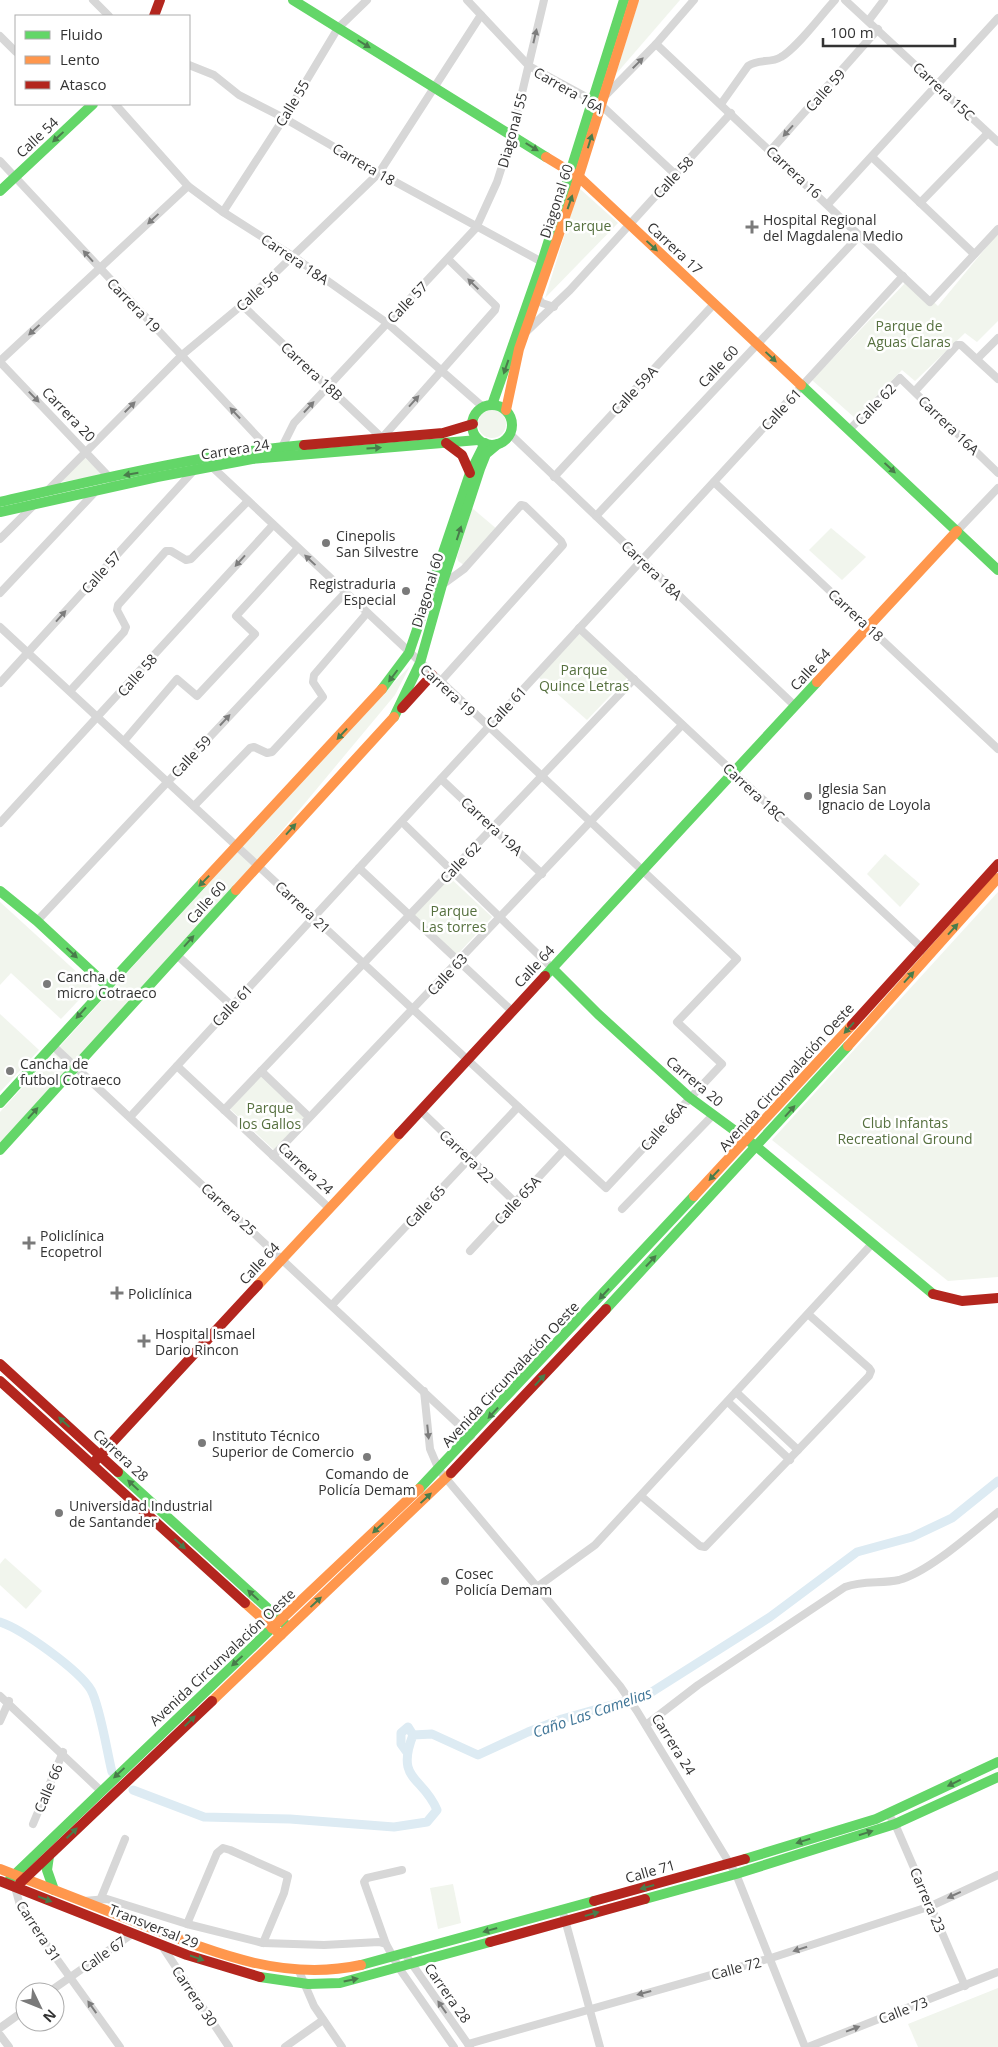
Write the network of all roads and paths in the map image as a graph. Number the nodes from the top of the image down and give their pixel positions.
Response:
1 (93, 0) edge
2 (160, 0) edge
3 (293, 0) edge
4 (367, 0) edge
5 (468, 0) edge
6 (544, 0) edge
7 (624, 0) edge
8 (634, 0) edge
9 (694, 0) edge
10 (835, 0) edge
11 (846, 0) edge
12 (884, 0) edge
13 (481, 14) junction
14 (108, 15) edge
15 (154, 15) edge
16 (998, 18) edge
17 (868, 20) junction
18 (338, 28) junction
19 (878, 30) junction
20 (0, 36) edge
21 (656, 44) junction
22 (15, 51) edge
23 (190, 65) edge
24 (529, 66) junction
25 (938, 86) junction
26 (432, 87) junction
27 (599, 101) junction
28 (721, 104) junction
29 (92, 105) edge
30 (116, 105) edge
31 (731, 113) junction
32 (284, 118) junction
33 (988, 133) junction
34 (512, 135) junction
35 (998, 142) edge
36 (771, 150) junction
37 (872, 157) junction
38 (0, 161) edge
39 (379, 173) junction
40 (574, 174) junction
41 (676, 175) junction
42 (15, 176) junction
43 (188, 186) junction
44 (0, 191) edge
45 (920, 203) junction
46 (828, 204) junction
47 (223, 212) junction
48 (630, 225) junction
49 (476, 228) junction
50 (998, 229) edge
51 (860, 235) junction
52 (974, 254) junction
53 (294, 257) junction
54 (448, 259) junction
55 (542, 262) junction
56 (100, 269) junction
57 (903, 276) junction
58 (538, 298) junction
59 (714, 304) junction
60 (242, 305) junction
61 (554, 307) junction
62 (387, 323) junction
63 (526, 332) junction
64 (998, 338) edge
65 (758, 344) junction
66 (182, 355) junction
67 (978, 359) junction
68 (0, 362) edge
69 (441, 371) junction
70 (900, 378) joint
71 (998, 379) edge
72 (329, 386) junction
73 (802, 386) junction
74 (915, 391) junction
75 (487, 406) junction
76 (506, 410) junction
77 (473, 424) junction
78 (849, 430) junction
79 (510, 434) junction
80 (382, 438) junction
81 (482, 441) junction
82 (446, 443) junction
83 (498, 444) junction
84 (282, 446) junction
85 (268, 448) junction
86 (86, 452) junction
87 (203, 464) junction
88 (470, 473) junction
89 (998, 473) edge
90 (110, 477) junction
91 (554, 477) junction
92 (714, 482) junction
93 (118, 486) junction
94 (998, 488) edge
95 (46, 492) junction
96 (95, 492) junction
97 (248, 501) junction
98 (0, 502) edge
99 (33, 505) junction
100 (0, 512) edge
101 (596, 516) junction
102 (273, 525) junction
103 (957, 531) junction
104 (0, 539) edge
105 (298, 548) junction
106 (452, 556) junction
107 (642, 560) junction
108 (464, 568) junction
109 (998, 570) edge
110 (442, 585) junction
111 (0, 593) edge
112 (345, 593) junction
113 (367, 613) junction
114 (0, 627) edge
115 (868, 627) junction
116 (579, 628) junction
117 (28, 652) junction
118 (409, 653) junction
119 (420, 663) junction
120 (436, 678) junction
121 (634, 679) junction
122 (0, 683) edge
123 (70, 691) junction
124 (795, 706) junction
125 (99, 718) junction
126 (393, 718) junction
127 (682, 725) junction
128 (488, 727) junction
129 (124, 740) junction
130 (998, 749) edge
131 (733, 772) junction
132 (542, 778) junction
133 (441, 779) junction
134 (167, 781) junction
135 (194, 806) junction
136 (589, 822) junction
137 (0, 823) edge
138 (406, 826) dead end
139 (494, 828) junction
140 (238, 846) junction
141 (998, 864) edge
142 (258, 865) junction
143 (359, 868) junction
144 (452, 870) junction
145 (641, 871) junction
146 (542, 874) junction
147 (998, 878) edge
148 (0, 891) edge
149 (409, 916) junction
150 (314, 917) junction
151 (500, 918) junction
152 (37, 921) junction
153 (925, 952) junction
154 (177, 954) junction
155 (458, 962) junction
156 (363, 963) junction
157 (552, 968) junction
158 (106, 986) junction
159 (232, 1006) junction
160 (414, 1010) junction
161 (512, 1011) junction
162 (52, 1045) junction
163 (467, 1059) junction
164 (722, 1064) joint
165 (75, 1066) junction
166 (177, 1066) junction
167 (261, 1071) junction
168 (689, 1097) junction
169 (0, 1103) edge
170 (518, 1107) junction
171 (224, 1110) junction
172 (420, 1110) junction
173 (713, 1115) junction
174 (130, 1116) junction
175 (309, 1117) junction
176 (748, 1140) junction
177 (757, 1148) junction
178 (0, 1150) edge
179 (564, 1150) junction
180 (273, 1156) junction
181 (470, 1159) junction
182 (606, 1188) joint
183 (515, 1202) junction
184 (329, 1208) junction
185 (622, 1209) dead end
186 (871, 1245) junction
187 (470, 1251) dead end
188 (282, 1258) junction
189 (998, 1298) edge
190 (332, 1305) junction
191 (808, 1314) junction
192 (0, 1364) edge
193 (0, 1381) edge
194 (424, 1391) junction
195 (736, 1392) junction
196 (728, 1402) junction
197 (472, 1436) junction
198 (798, 1450) junction
199 (100, 1454) junction
200 (790, 1460) junction
201 (92, 1464) junction
202 (440, 1470) junction
203 (446, 1479) junction
204 (641, 1496) junction
205 (998, 1512) edge
206 (537, 1587) junction
207 (280, 1620) junction
208 (272, 1628) junction
209 (289, 1628) junction
210 (281, 1635) junction
211 (0, 1696) edge
212 (9, 1701) junction
213 (0, 1722) edge
214 (646, 1726) junction
215 (63, 1752) junction
216 (998, 1762) edge
217 (998, 1776) edge
218 (100, 1790) junction
219 (888, 1814) junction
220 (32, 1824) dead end
221 (895, 1824) junction
222 (125, 1839) dead end
223 (48, 1856) junction
224 (730, 1864) junction
225 (0, 1869) edge
226 (402, 1870) dead end
227 (736, 1874) junction
228 (998, 1875) edge
229 (19, 1877) junction
230 (7, 1883) edge
231 (54, 1890) junction
232 (101, 1898) junction
233 (82, 1901) junction
234 (931, 1906) junction
235 (563, 1910) junction
236 (566, 1922) junction
237 (187, 1924) junction
238 (132, 1934) junction
239 (263, 1943) junction
240 (386, 1944) junction
241 (162, 1946) junction
242 (405, 1954) junction
243 (392, 1958) junction
244 (771, 1958) junction
245 (412, 1964) junction
246 (399, 1968) junction
247 (299, 1971) junction
248 (998, 1972) edge
249 (70, 1977) junction
250 (63, 1982) edge
251 (303, 1983) junction
252 (965, 1986) junction
253 (590, 2008) junction
254 (15, 2017) edge
255 (323, 2020) junction
256 (0, 2028) edge
257 (0, 2035) edge
258 (469, 2046) edge
259 (9, 2047) edge
260 (120, 2047) edge
261 (230, 2047) edge
262 (285, 2047) edge
263 (342, 2047) edge
264 (454, 2047) edge
265 (600, 2047) edge
266 (806, 2047) edge

1 - 14 street
2 - 15 street
3 - 18 street, Carrera 17
4 - 18 street, Calle 55
5 - 13 street, Carrera 16A
24 -> 6 street, Diagonal 55
7 - 27 street, Diagonal 60
8 - 27 street, Diagonal 60
9 - 21 street
10 - 28 street
11 - 17 street, Carrera 15C
12 - 17 street
13 - 24 street, Carrera 16A
13 - 26 street, Calle 56
16 - 25 street
17 - 19 street, Carrera 15C
18 -> 26 street, Carrera 17
18 - 32 street, Calle 55
19 - 25 street, Carrera 15C
19 -> 36 street, Calle 59
20 - 22 street
27 -> 21 street
21 - 28 street, Carrera 16
23 - 32 street, Carrera 18
24 - 27 street, Carrera 16A
24 - 34 street, Diagonal 55
25 - 33 street, Carrera 15C
25 - 37 street
26 - 34 street, Carrera 17
26 - 39 street, Calle 56
27 - 40 street, Diagonal 60
27 - 41 street, Carrera 16A
28 - 31 street, Carrera 16
29 -> 42 street, Calle 54
30 - 43 street, Carrera 18A
31 - 36 street, Carrera 16
31 - 41 street, Calle 58
32 - 39 street, Carrera 18
32 - 47 street, Calle 55
33 - 35 street, Carrera 15C
33 - 45 street
34 -> 40 street, Carrera 17
34 - 49 street, Diagonal 55
36 - 46 street, Carrera 16
37 - 45 street
37 - 46 street
38 - 42 street, Carrera 19
39 - 49 street, Carrera 18
39 - 53 street, Calle 56
40 - 48 street, Carrera 17
40 - 55 street, Diagonal 60
58 -> 40 street, Diagonal 60
41 - 48 street, Calle 58
42 - 44 street, Calle 54
56 -> 42 street, Carrera 19
43 - 47 street, Carrera 18A
43 -> 56 street
45 - 52 street
46 - 51 street, Carrera 16
47 - 53 street, Carrera 18A
48 -> 59 street, Carrera 17
48 - 61 street, Calle 58
49 - 54 street, Calle 57
49 - 55 street, Carrera 18
50 - 52 street
51 - 57 street, Carrera 16
51 - 65 street, Calle 60
52 - 57 street, Carrera 16
53 - 60 street, Calle 56
53 - 62 street, Carrera 18A
54 - 62 street, Calle 57
69 -> 54 street
55 -> 75 street, Diagonal 60
56 - 66 street, Carrera 19
56 -> 68 street
57 - 73 street, Calle 61
58 - 61 street
58 - 63 street, Diagonal 60
59 - 65 street, Carrera 17
59 - 91 street, Calle 59A
60 - 66 street, Calle 56
60 - 72 street, Carrera 18B
61 - 63 street, Calle 58
62 - 69 street, Carrera 18A
62 - 72 street, Calle 57
63 - 76 street, Diagonal 60
64 - 67 street
65 -> 73 street, Carrera 17
65 - 101 street, Calle 60
85 -> 66 street, Carrera 19
86 -> 66 street, Calle 56
67 - 71 street
67 - 74 street, Calle 62
68 -> 86 street, Carrera 20
69 - 75 street, Carrera 18A
80 -> 69 street
70 - 74 street, Carrera 16A
70 - 78 street, Calle 62
72 - 80 street, Carrera 18B
84 -> 72 street, Calle 57
73 - 78 street, Carrera 17
73 - 92 street, Calle 61
74 - 89 street, Carrera 16A
75 - 76 street
75 - 77 street
76 - 79 street
77 - 80 street, Carrera 24
77 - 81 street
78 -> 103 street, Carrera 17
79 - 83 street
79 - 91 street, Carrera 18A
80 - 84 street, Carrera 24
81 - 82 street, Carrera 24
81 - 83 street
81 - 88 street, Diagonal 60
87 -> 82 street, Carrera 24
82 - 88 street
106 -> 83 street, Diagonal 60
84 - 85 street, Carrera 24
85 - 87 street, Carrera 24
86 - 90 street, Carrera 20
86 - 95 street, Calle 56
87 -> 90 street, Carrera 24
87 - 93 street, Carrera 24
87 - 97 street, Carrera 19
117 -> 87 street, Calle 57
88 - 118 street, Diagonal 60
90 - 93 street, Carrera 20
90 - 95 street, Carrera 24
91 - 101 street, Carrera 18A
92 - 107 street, Calle 61
92 - 115 street, Carrera 18
93 - 96 street, Carrera 24
94 - 103 street, Calle 64
95 - 98 street, Carrera 24
95 - 99 street, Calle 56
96 - 99 street, Carrera 24
96 - 111 street
97 - 102 street, Carrera 19
97 - 123 street
99 - 100 street, Carrera 24
99 - 104 street, Calle 56
101 - 107 street, Carrera 18A
102 - 105 street, Carrera 19
102 -> 125 street, Calle 58
103 - 109 street, Carrera 17
103 - 115 street, Calle 64
112 -> 105 street, Carrera 19
105 - 129 street
106 - 108 street
106 - 110 street, Diagonal 60
107 - 116 street, Calle 61
107 - 124 street, Carrera 18A
108 - 110 street
108 - 120 street
110 - 119 street, Diagonal 60
112 - 113 street, Carrera 19
134 -> 112 street, Calle 59
113 - 118 street, Carrera 19
113 - 135 street
114 - 117 street, Carrera 21
115 - 124 street, Calle 64
115 - 130 street, Carrera 18
116 - 121 street, Carrera 18C
116 - 128 street, Calle 61
117 - 122 street, Calle 57
117 - 123 street, Carrera 21
118 - 119 street, Carrera 19
118 -> 140 street, Calle 60
119 - 120 street, Carrera 19
119 - 126 street, Calle 60
120 - 126 street
120 - 128 street, Carrera 19
121 - 127 street, Carrera 18C
121 - 132 street, Calle 62
123 - 125 street, Carrera 21
124 - 131 street, Calle 64
125 - 129 street, Carrera 21
125 - 137 street, Calle 58
142 -> 126 street, Calle 60
127 - 131 street, Carrera 18C
127 - 136 street, Calle 63
128 - 132 street, Carrera 19
128 - 133 street, Calle 61
129 - 134 street, Carrera 21
131 - 145 street, Calle 64
131 - 153 street, Carrera 18C
132 - 136 street, Carrera 19
132 - 139 street, Calle 62
133 - 139 street, Carrera 19A
133 - 143 street, Calle 61
134 - 135 street, Carrera 21
134 - 152 street, Calle 59
135 - 140 street, Carrera 21
136 - 145 street, Carrera 19
136 - 146 street, Calle 63
138 - 144 street, Carrera 20
139 - 144 street, Calle 62
139 - 146 street, Carrera 19A
140 - 142 street, Carrera 21
140 -> 158 street, Calle 60
141 - 153 street, Avenida Circunvalación Oeste
142 - 150 street, Carrera 21
154 -> 142 street, Calle 60
143 - 149 street
143 - 150 street, Calle 61
144 - 149 street, Calle 62
144 - 151 street, Carrera 20
145 - 157 street, Calle 64
145 - 164 street, Carrera 19
146 - 151 street, Calle 63
153 -> 147 street, Avenida Circunvalación Oeste
148 - 152 street
149 - 155 street
149 - 156 street, Calle 62
150 - 156 street, Carrera 21
150 - 159 street, Calle 61
151 - 155 street, Calle 63
151 - 157 street, Carrera 20
152 -> 158 street
153 -> 176 street, Avenida Circunvalación Oeste
177 -> 153 street, Avenida Circunvalación Oeste
154 - 159 street
154 - 165 street, Calle 60
155 - 160 street, Calle 63
155 - 161 street
156 - 160 street, Carrera 21
156 - 167 street, Calle 62
157 - 161 street, Calle 64
157 - 168 street, Carrera 20
158 -> 162 street, Calle 60
159 - 166 street, Calle 61
160 - 163 street, Carrera 21
160 - 175 street, Calle 63
161 - 163 street, Calle 64
162 - 165 street, Carrera 25
162 - 169 street, Calle 60
163 - 170 street, Carrera 21
163 - 172 street, Calle 64
164 - 168 street, Calle 66A
165 - 174 street, Carrera 25
178 -> 165 street, Calle 60
166 - 171 street, Carrera 24
166 - 174 street, Calle 61
167 - 171 street, Calle 62
167 - 175 street
168 - 173 street, Carrera 20
168 - 182 street, Calle 66A
170 - 179 street, Carrera 21
170 - 181 street, Calle 65
171 - 180 street, Carrera 24
172 - 181 street, Carrera 22
172 - 184 street, Calle 64
173 - 176 street, Carrera 20
173 - 185 street
174 - 188 street, Carrera 25
175 - 180 street, Calle 63
176 - 177 street, Carrera 20
176 -> 197 street, Avenida Circunvalación Oeste
177 - 186 street, Carrera 20
203 -> 177 street, Avenida Circunvalación Oeste
179 - 182 street, Carrera 21
179 - 183 street, Calle 65A
180 - 184 street, Carrera 24
181 - 183 street, Carrera 22
181 - 190 street, Calle 65
183 - 187 street, Calle 65A
184 - 188 street, Calle 64
186 - 189 street, Carrera 20
186 - 191 street
188 - 190 street, Carrera 25
188 - 199 street, Calle 64
190 - 194 street, Carrera 25
191 - 195 street
191 - 198 street
199 -> 192 street, Carrera 28
193 - 201 street, Carrera 28
194 - 197 street, Carrera 25
194 -> 202 street, Carrera 24
195 - 196 street
195 - 198 street
196 - 200 street
196 - 204 street
197 - 202 street, Avenida Circunvalación Oeste
198 - 200 street
199 - 201 street, Calle 64
207 -> 199 street, Carrera 28
200 - 204 street
201 -> 208 street, Carrera 28
202 - 203 street, Carrera 24
202 -> 207 street, Avenida Circunvalación Oeste
203 - 206 street, Carrera 24
209 -> 203 street, Avenida Circunvalación Oeste
204 - 206 street
205 - 214 street
206 - 214 street, Carrera 24
207 - 208 street, Avenida Circunvalación Oeste
207 - 209 street, Carrera 28
208 - 210 street, Carrera 28
208 -> 218 street, Avenida Circunvalación Oeste
209 - 210 street, Avenida Circunvalación Oeste
223 -> 210 street, Avenida Circunvalación Oeste
211 - 212 street
212 - 213 street
212 - 215 street
214 - 224 street, Carrera 24
215 - 218 street
215 - 220 street, Calle 66
216 -> 219 street, Calle 71
217 - 221 street, Calle 71
218 - 229 street, Avenida Circunvalación Oeste
219 - 221 street, Carrera 23
219 -> 224 street, Calle 71
227 -> 221 street, Calle 71
221 - 234 street, Carrera 23
222 - 232 street
223 - 229 street, Avenida Circunvalación Oeste
223 - 231 street
224 - 227 street, Carrera 24
224 -> 235 street, Calle 71
225 - 229 street, Transversal 29
226 - 240 street, Carrera 28
236 -> 227 street, Calle 71
227 - 244 street, Carrera 24
228 -> 234 street, Calle 72
229 - 230 street
229 - 231 street, Transversal 29
230 -> 238 street, Transversal 29
230 - 249 street, Carrera 31
231 - 233 street, Transversal 29
232 - 233 street
232 - 237 street
233 - 247 street, Transversal 29
234 -> 244 street, Calle 72
234 - 252 street, Carrera 23
235 - 236 street
235 -> 242 street, Calle 71
236 - 245 street, Calle 71
236 - 253 street
237 - 239 street
237 - 239 street
238 - 241 street, Transversal 29
238 - 249 street, Calle 67
239 - 240 street
240 - 243 street, Carrera 28
241 -> 251 street, Transversal 29
241 - 261 street, Carrera 30
242 - 243 street, Calle 71
242 - 245 street, Carrera 28
243 - 246 street, Carrera 28
243 - 247 street, Calle 71
244 -> 253 street, Calle 72
244 - 266 street, Carrera 24
245 - 246 street, Calle 71
258 -> 245 street, Carrera 28
251 -> 246 street, Calle 71
246 - 264 street, Carrera 28
247 - 251 street
248 - 252 street, Calle 73
249 - 250 street, Calle 67
260 -> 249 street, Carrera 31
251 - 255 street
266 -> 252 street, Calle 73
253 - 258 street, Calle 72
253 - 265 street
254 - 256 street
255 - 262 street
255 - 263 street
257 - 259 street

